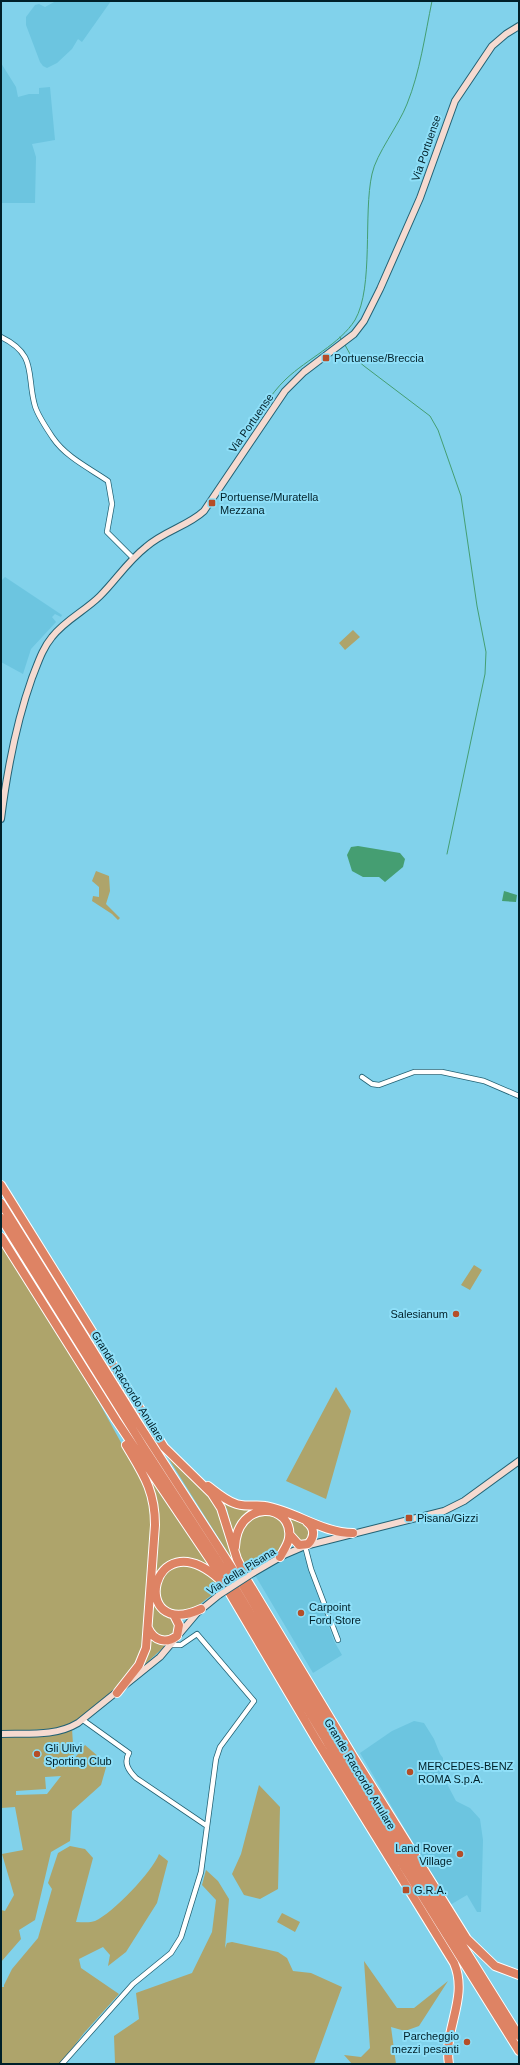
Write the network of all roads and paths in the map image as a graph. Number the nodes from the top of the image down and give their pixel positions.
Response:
1 (519, 26) edge
2 (1, 337) edge
3 (133, 558) junction
4 (1, 819) edge
5 (362, 1077) dead end
6 (519, 1096) edge
7 (1, 1185) edge
8 (1, 1204) edge
9 (1, 1218) edge
10 (1, 1237) edge
11 (87, 1374) junction
12 (172, 1456) junction
13 (519, 1461) edge
14 (305, 1520) junction
15 (354, 1533) junction
16 (290, 1535) junction
17 (305, 1546) junction
18 (235, 1552) junction
19 (280, 1557) junction
20 (235, 1583) junction
21 (201, 1609) junction
22 (174, 1615) junction
23 (148, 1628) junction
24 (177, 1636) junction
25 (338, 1640) dead end
26 (170, 1645) junction
27 (117, 1693) junction
28 (83, 1720) junction
29 (1, 1734) edge
30 (207, 1826) junction
31 (519, 1975) edge
32 (519, 2036) edge
33 (519, 2051) edge
34 (62, 2064) edge
35 (448, 2064) edge

1 - 3 main road, Via Portuense
2 - 3 street
3 - 4 main road, Via Portuense
5 - 6 street
7 - 12 highway, Grande Raccordo Anulare
8 - 20 highway, Grande Raccordo Anulare
9 - 20 highway, Grande Raccordo Anulare
10 - 11 highway
11 - 20 highway
11 - 23 highway
12 - 14 highway
12 - 18 highway, Grande Raccordo Anulare
13 - 15 main road, Via della Pisana
14 - 15 highway
14 - 17 highway
15 - 17 main road, Via della Pisana
16 - 17 highway
16 - 18 highway
16 - 19 highway
17 - 19 main road, Via della Pisana
17 - 25 street
18 - 20 highway, Grande Raccordo Anulare
19 - 21 main road, Via della Pisana, bridge
20 - 22 highway
20 - 31 highway, Grande Raccordo Anulare
20 - 32 highway, Grande Raccordo Anulare
20 - 33 highway, Grande Raccordo Anulare
20 - 35 highway, Grande Raccordo Anulare
21 - 22 highway
21 - 24 main road, Via della Pisana
22 - 24 highway
23 - 24 highway
23 - 27 highway
24 - 26 main road, Via della Pisana
26 - 27 main road, Via della Pisana
26 - 30 street
27 - 28 main road, Via della Pisana
28 - 29 main road, Via della Pisana
28 - 30 street
30 - 34 street

